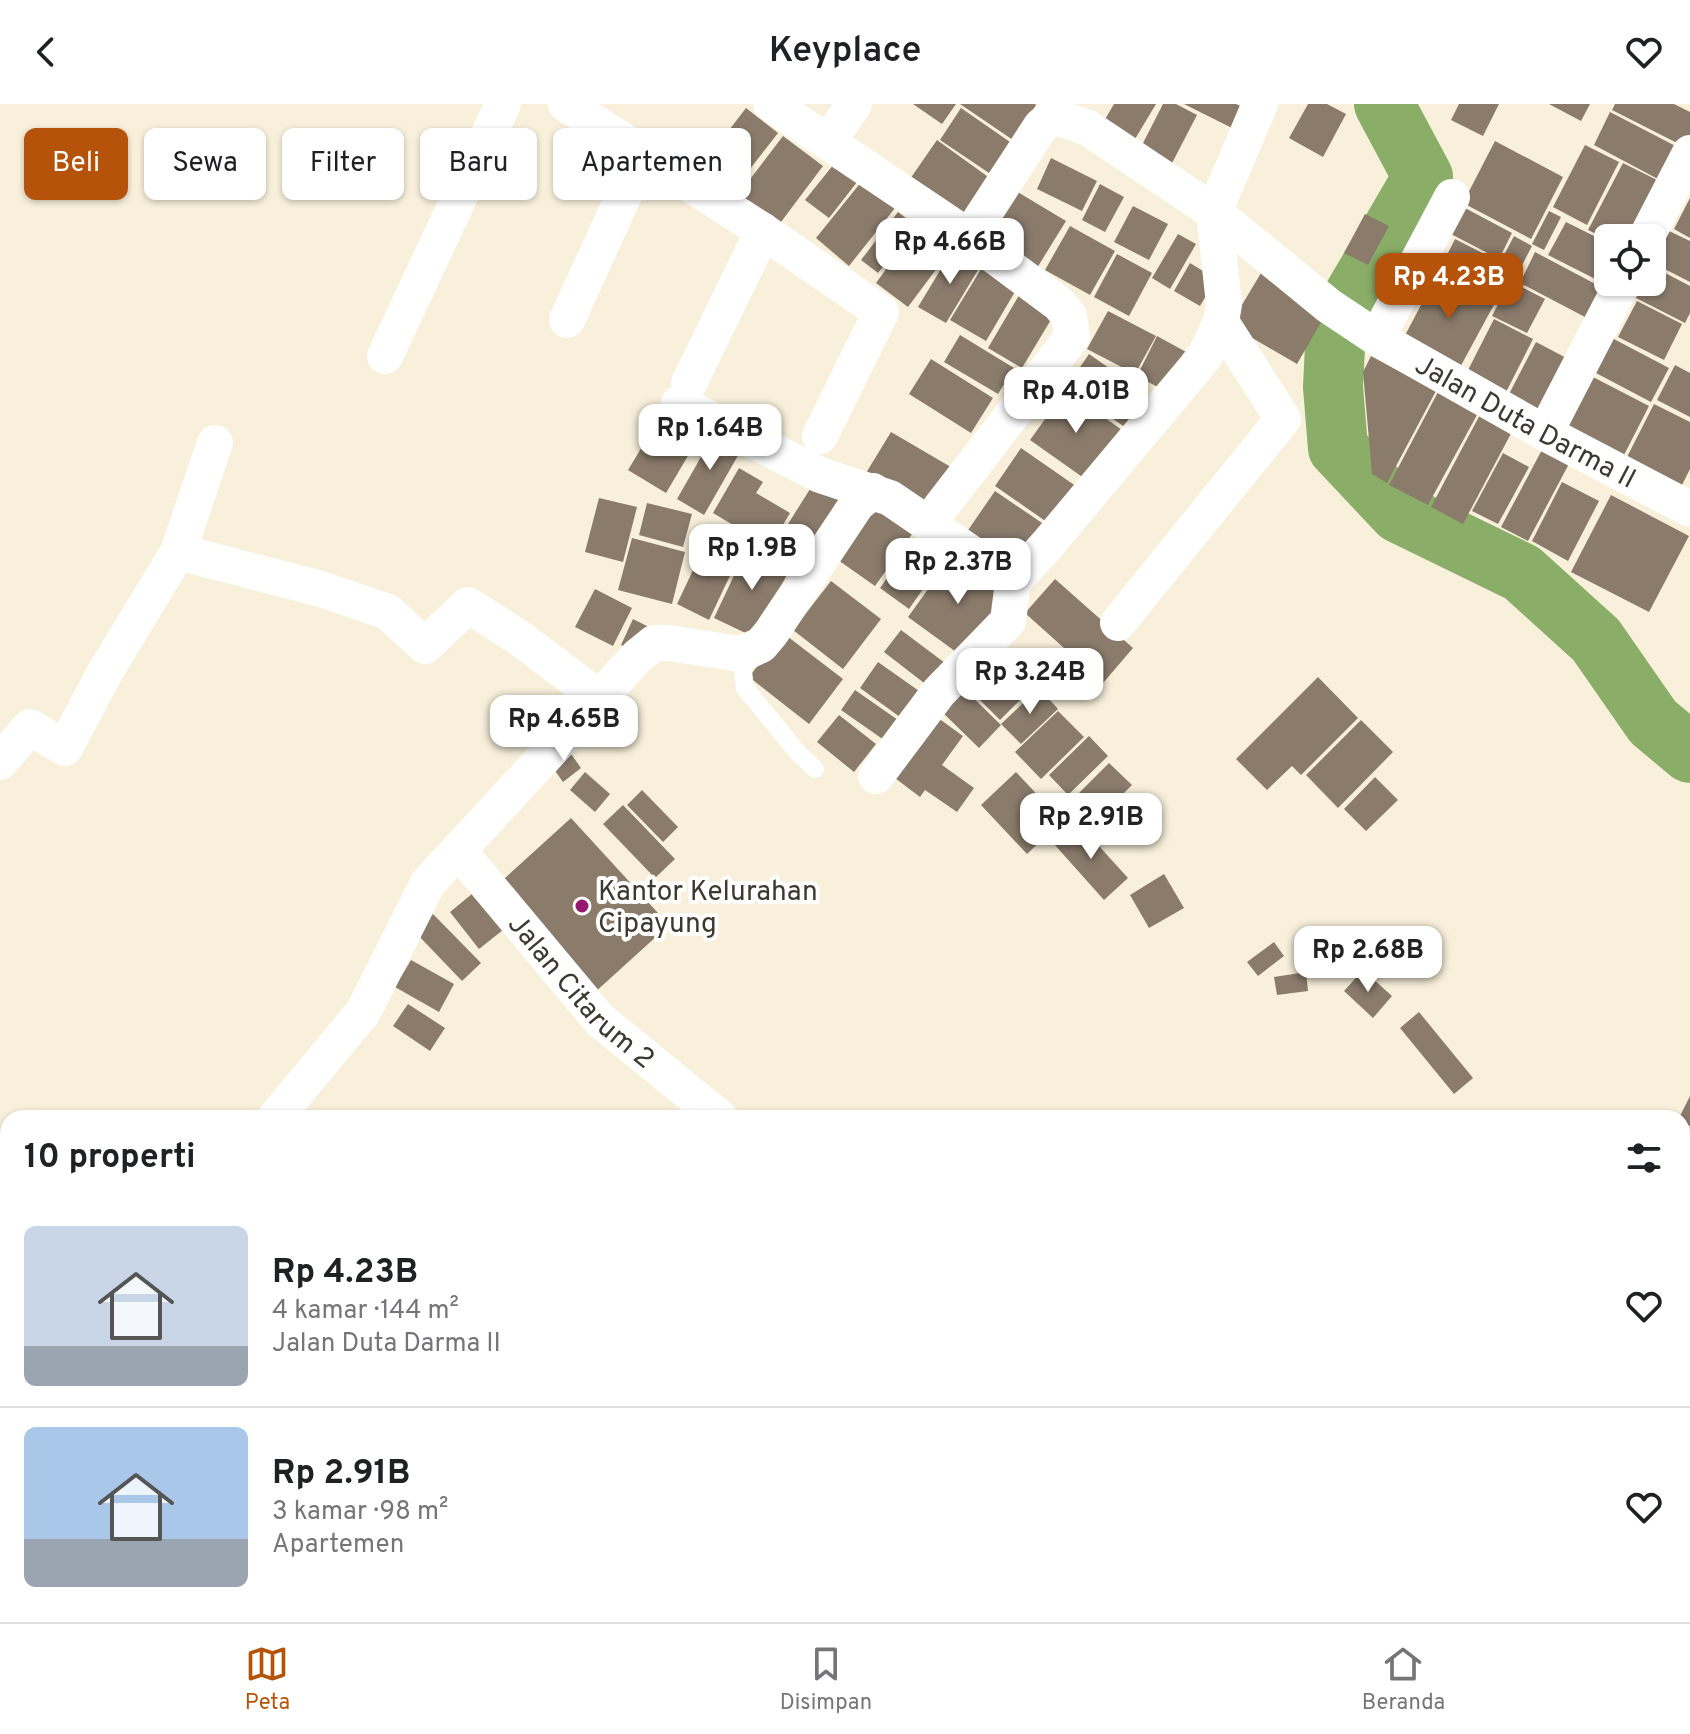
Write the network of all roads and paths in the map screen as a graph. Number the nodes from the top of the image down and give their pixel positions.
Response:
1 (503, 104) edge
2 (566, 104) edge
3 (771, 104) edge
4 (854, 104) edge
5 (1260, 104) edge
6 (1061, 110) edge
7 (604, 128) edge
8 (828, 142) junction
9 (1690, 153) edge
10 (1452, 197) dead end
11 (622, 200) edge
12 (715, 200) edge
13 (1214, 212) junction
14 (1653, 224) edge
15 (763, 231) junction
16 (969, 237) junction
17 (1616, 296) edge
18 (567, 320) dead end
19 (1221, 322) junction
20 (1377, 338) junction
21 (385, 356) dead end
22 (1545, 433) junction
23 (820, 436) dead end
24 (215, 443) dead end
25 (873, 491) junction
26 (940, 508) dead end
27 (1690, 509) edge
28 (178, 552) junction
29 (1013, 582) junction
30 (1118, 623) dead end
31 (741, 654) junction
32 (599, 698) junction
33 (0, 762) edge
34 (815, 769) dead end
35 (876, 776) dead end
36 (458, 850) junction
37 (282, 1110) edge
38 (710, 1110) edge

1 - 21 street
2 - 7 street
3 - 8 street
4 - 8 street
5 - 13 street
6 - 13 street, Jalan Duta Darma II
6 - 16 street
8 - 16 street
9 - 14 street
10 - 20 street
11 - 18 street
12 - 15 street
13 - 19 street
13 - 20 street, Jalan Duta Darma II
15 - 23 street
15 - 25 street
16 - 26 street
17 - 22 street
19 - 29 street
19 - 30 street
20 - 22 street, Jalan Duta Darma II
22 - 27 street, Jalan Duta Darma II
24 - 28 street
25 - 29 street
25 - 31 street
28 - 32 street
28 - 33 street
29 - 35 street
31 - 32 street
31 - 34 lane
32 - 36 street
36 - 37 street
36 - 38 street, Jalan Citarum 2

